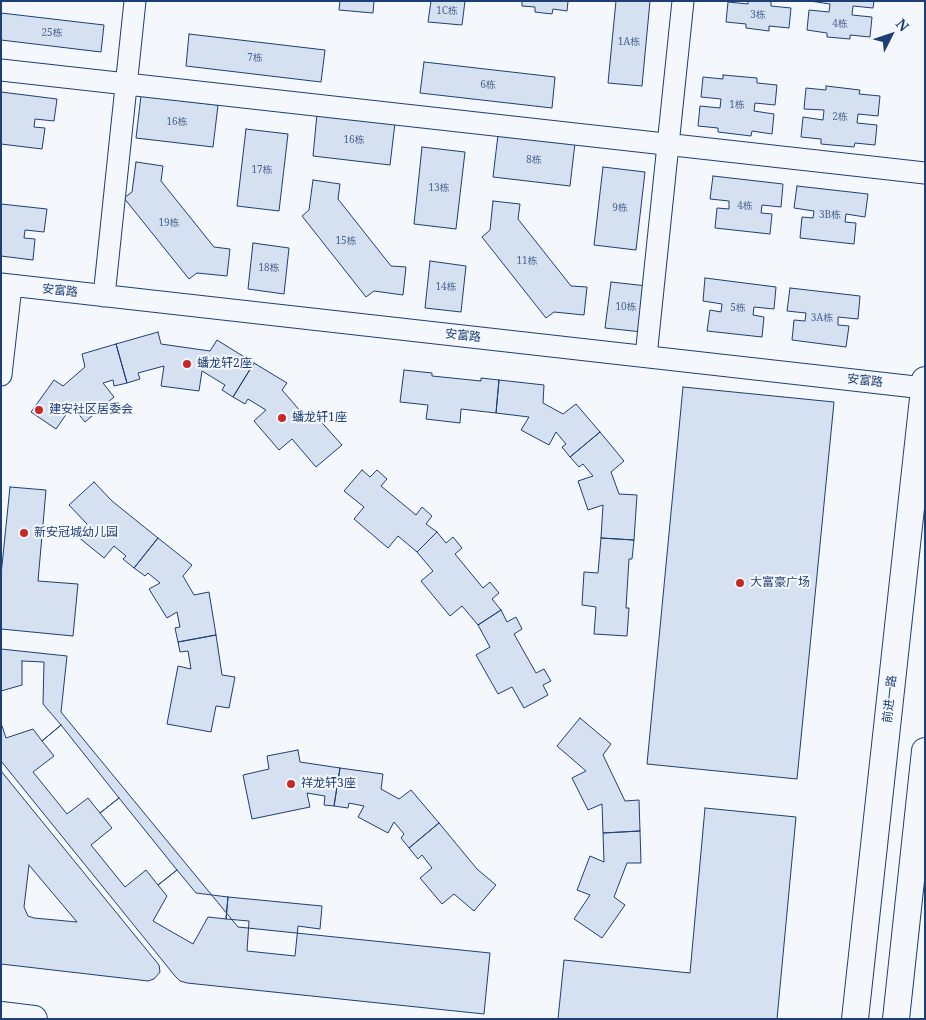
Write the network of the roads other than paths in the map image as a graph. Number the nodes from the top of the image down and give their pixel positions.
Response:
1 (135, 1) edge
2 (683, 1) edge
3 (1, 70) edge
4 (126, 84) junction
5 (668, 145) junction
6 (925, 174) edge
7 (6, 285) edge
8 (104, 296) junction
9 (646, 356) junction
10 (1, 375) edge
11 (924, 384) edge
12 (925, 751) edge
13 (922, 799) edge
14 (1, 1015) edge
15 (34, 1019) edge
16 (855, 1019) edge
17 (896, 1019) edge

1 - 4 street
2 - 5 street
3 - 4 street
4 - 5 street
4 - 8 street
5 - 6 street
5 - 9 street
7 - 8 street, 安富路
7 - 10 street
8 - 9 street, 安富路
9 - 11 street, 安富路
11 - 16 main road, 前进一路
12 - 13 main road
13 - 17 main road
14 - 15 main road

